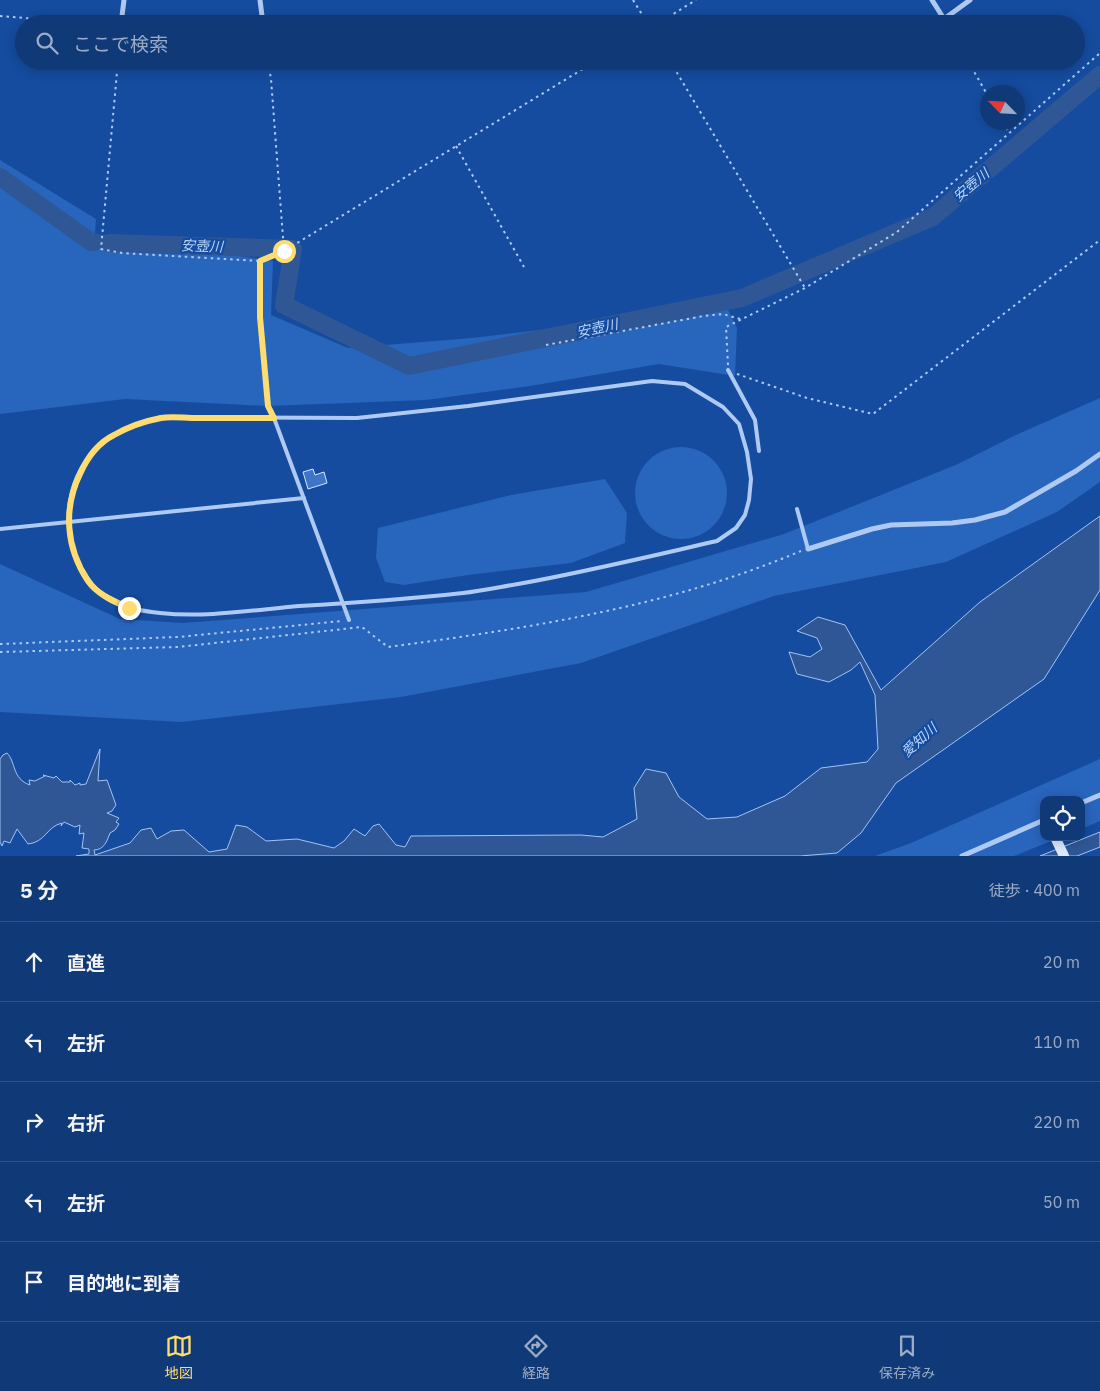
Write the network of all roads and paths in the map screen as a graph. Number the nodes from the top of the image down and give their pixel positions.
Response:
1 (124, 0) edge
2 (260, 0) edge
3 (633, 0) edge
4 (696, 0) edge
5 (932, 0) edge
6 (970, 0) edge
7 (122, 15) edge
8 (262, 15) edge
9 (642, 15) edge
10 (672, 15) edge
11 (941, 15) edge
12 (949, 15) edge
13 (0, 16) edge
14 (15, 17) edge
15 (1100, 53) edge
16 (1085, 66) edge
17 (117, 70) edge
18 (270, 70) edge
19 (581, 70) edge
20 (675, 70) edge
21 (973, 70) edge
22 (1081, 70) edge
23 (982, 85) edge
24 (1007, 130) edge
25 (1009, 134) junction
26 (456, 146) junction
27 (1100, 240) edge
28 (284, 251) junction
29 (260, 261) junction
30 (524, 267) dead end
31 (805, 288) junction
32 (741, 320) junction
33 (546, 345) dead end
34 (728, 370) junction
35 (268, 406) joint
36 (274, 418) junction
37 (759, 451) dead end
38 (1100, 454) edge
39 (304, 498) junction
40 (797, 509) dead end
41 (68, 522) junction
42 (0, 529) edge
43 (808, 549) junction
44 (342, 603) junction
45 (349, 620) junction
46 (362, 627) junction
47 (0, 644) edge
48 (0, 652) edge
49 (1100, 795) edge
50 (1085, 802) edge
51 (1040, 822) edge
52 (1057, 841) edge
53 (962, 856) edge
54 (1064, 856) edge

1 - 7 street
2 - 8 street
3 - 9 path
4 - 10 path
5 - 11 street
6 - 12 street
13 - 14 path
15 - 16 path
17 - 29 path
18 - 28 path
19 - 26 path
20 - 31 path
21 - 23 path
22 - 25 path
24 - 25 path
25 - 31 path
26 - 28 path
26 - 30 path
27 - 34 path
28 - 29 path
29 - 35 path
31 - 32 path
32 - 33 path
32 - 34 path
34 - 37 lane
35 - 36 lane
36 - 39 lane
36 - 41 lane
36 - 44 lane
38 - 43 street
39 - 41 lane
39 - 44 lane
40 - 43 lane
41 - 42 lane
41 - 44 lane
43 - 46 path
44 - 45 lane
45 - 46 path
45 - 47 path
46 - 48 path
49 - 50 street
51 - 53 street
52 - 54 street

